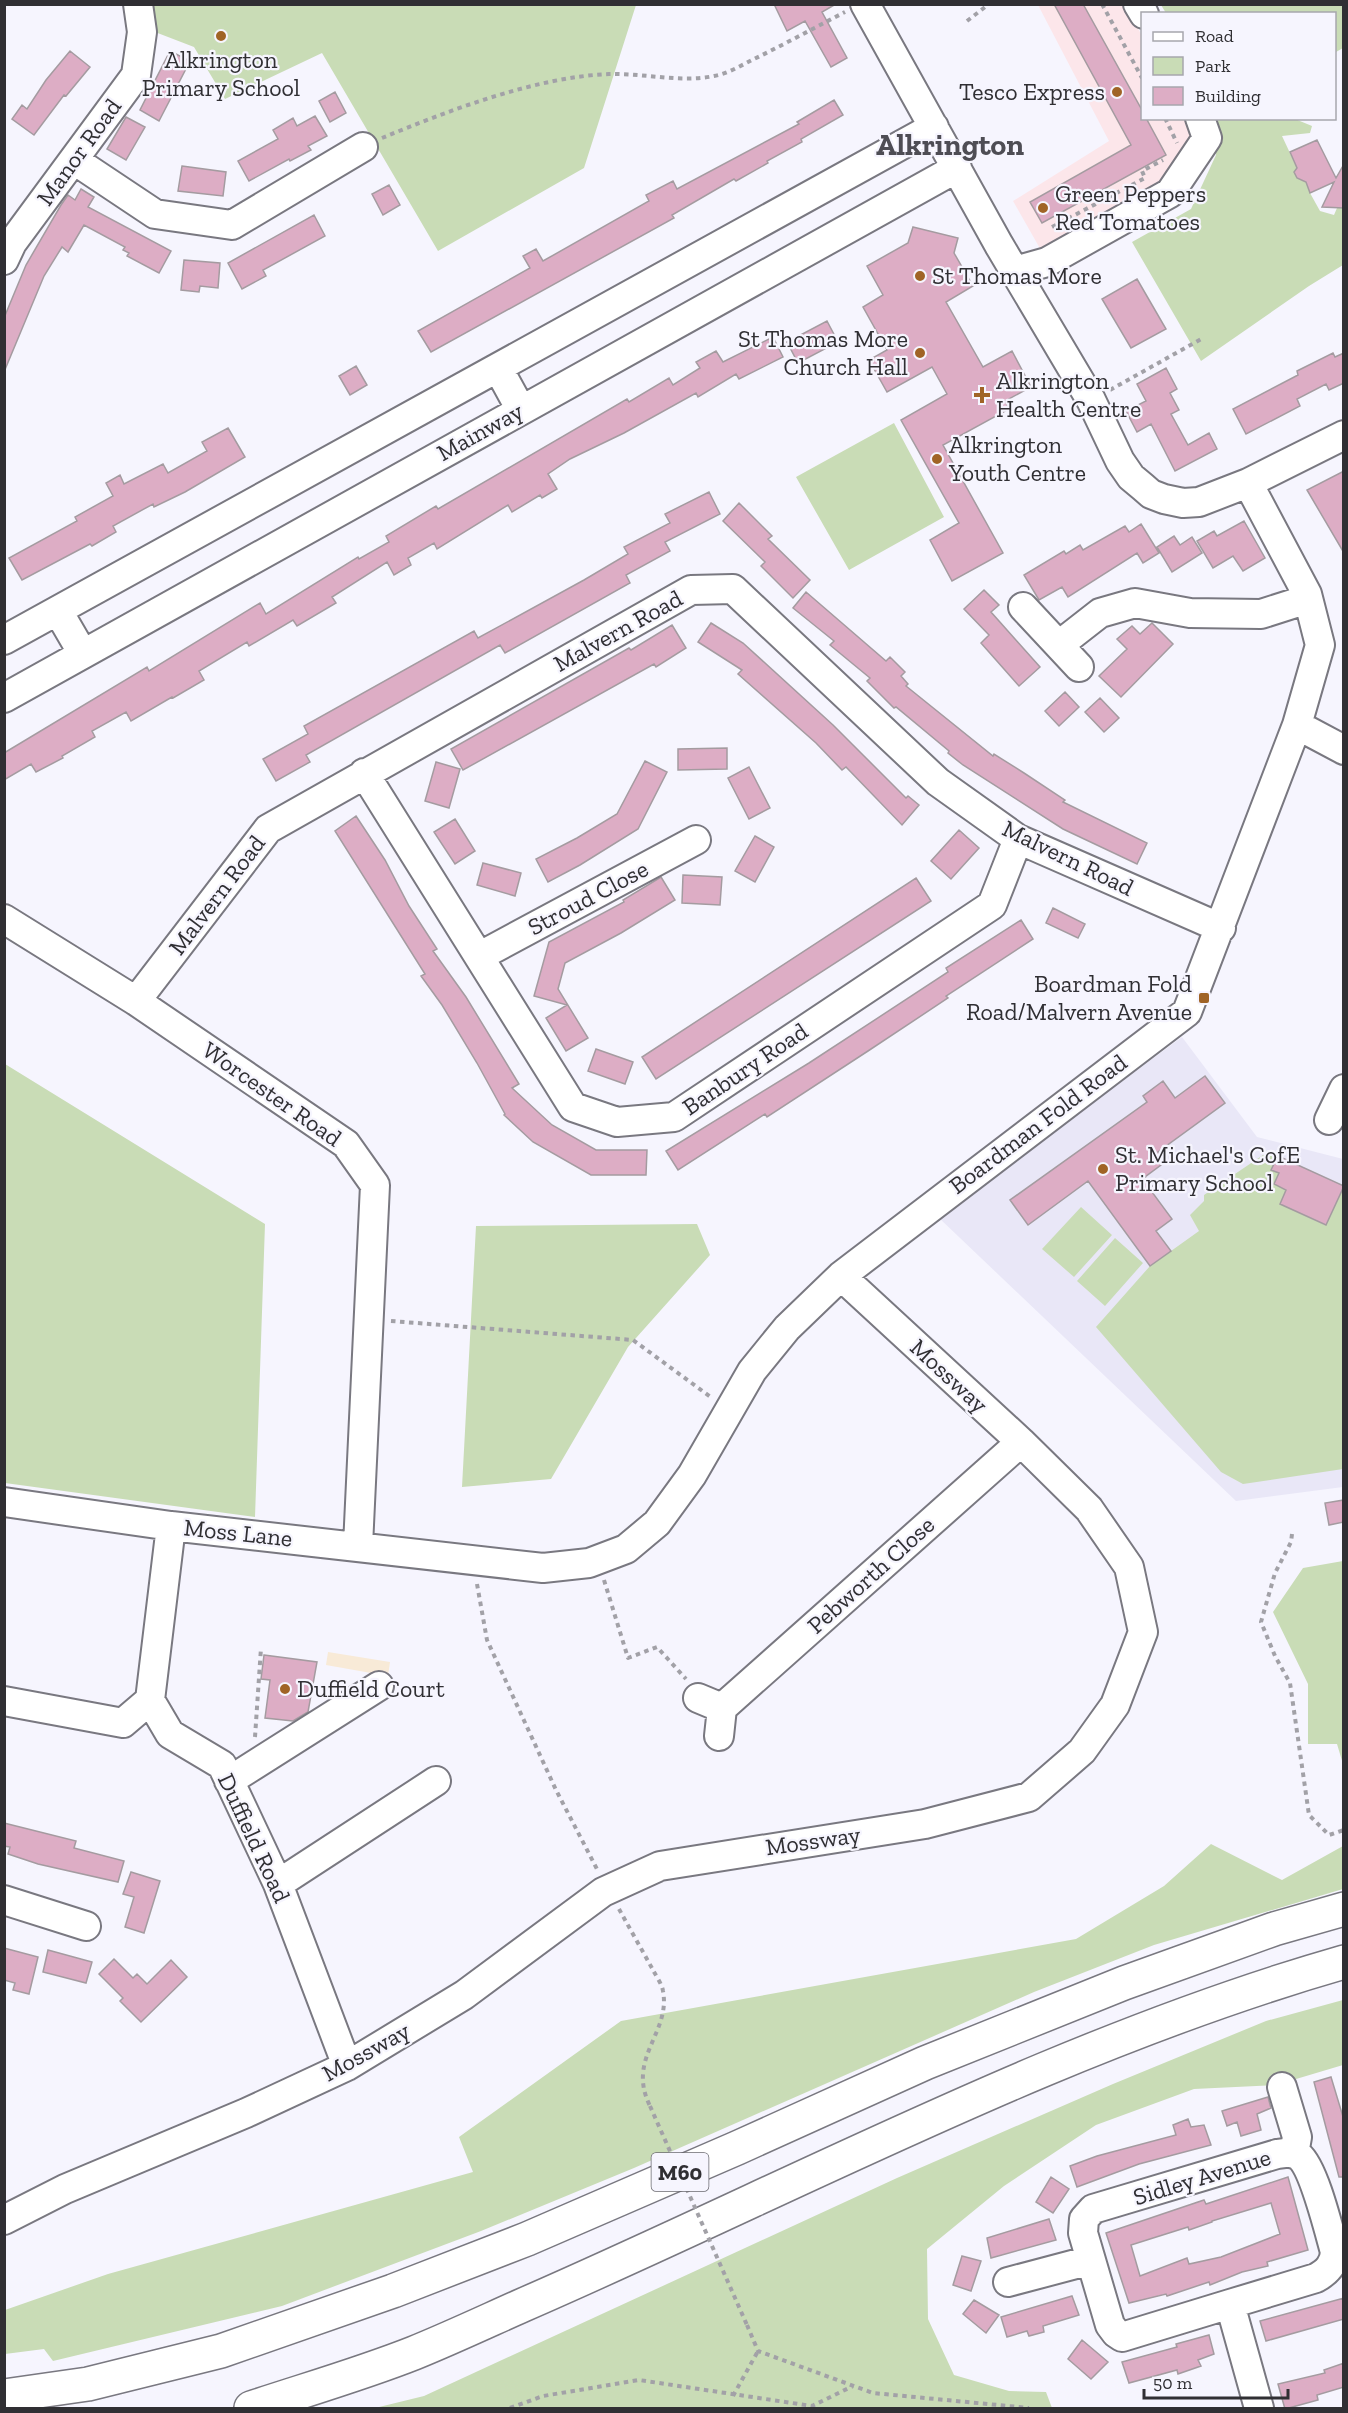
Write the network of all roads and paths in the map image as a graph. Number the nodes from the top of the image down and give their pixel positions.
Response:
1 (138, 4) edge
2 (989, 4) edge
3 (1102, 4) edge
4 (857, 7) edge
5 (967, 21) dead end
6 (1141, 74) edge
7 (1166, 120) edge
8 (1201, 120) edge
9 (934, 128) junction
10 (363, 147) joint
11 (1181, 150) dead end
12 (1165, 159) dead end
13 (74, 160) junction
14 (957, 168) junction
15 (1052, 227) dead end
16 (4, 260) edge
17 (1015, 271) junction
18 (1203, 338) dead end
19 (498, 368) junction
20 (1091, 400) junction
21 (521, 410) junction
22 (1344, 435) edge
23 (1248, 483) junction
24 (1308, 599) junction
25 (1023, 607) dead end
26 (58, 611) junction
27 (7, 632) edge
28 (1059, 645) junction
29 (83, 654) junction
30 (1079, 667) dead end
31 (4, 698) edge
32 (1297, 725) junction
33 (1344, 750) edge
34 (364, 773) junction
35 (1018, 839) junction
36 (696, 840) dead end
37 (4, 919) edge
38 (1221, 928) junction
39 (480, 956) junction
40 (136, 1001) junction
41 (1344, 1089) edge
42 (1329, 1120) dead end
43 (841, 1276) junction
44 (368, 1331) junction
45 (729, 1411) junction
46 (1021, 1442) junction
47 (4, 1502) edge
48 (171, 1526) junction
49 (1292, 1534) dead end
50 (358, 1546) junction
51 (473, 1559) junction
52 (598, 1559) junction
53 (261, 1648) dead end
54 (379, 1686) dead end
55 (150, 1700) junction
56 (4, 1701) edge
57 (710, 1703) junction
58 (719, 1736) dead end
59 (254, 1766) junction
60 (229, 1781) junction
61 (436, 1781) dead end
62 (1344, 1830) edge
63 (278, 1884) junction
64 (609, 1890) junction
65 (4, 1900) edge
66 (1344, 1910) edge
67 (87, 1930) dead end
68 (1344, 1962) edge
69 (347, 2066) junction
70 (1282, 2087) dead end
71 (1294, 2154) junction
72 (4, 2220) edge
73 (1091, 2260) junction
74 (1008, 2282) dead end
75 (1230, 2304) junction
76 (758, 2351) junction
77 (854, 2386) junction
78 (4, 2396) edge
79 (733, 2396) junction
80 (251, 2409) edge
81 (510, 2409) edge
82 (1029, 2409) edge
83 (1259, 2409) edge

1 - 13 street, Manor Road
2 - 5 path
3 - 6 path
4 - 9 street
4 - 10 path
7 - 11 path
8 - 17 street
9 - 14 street
9 - 19 street, Mainway
10 - 13 street
12 - 15 path
13 - 16 street, Manor Road
14 - 17 street
14 - 21 street, Mainway
17 - 20 street
18 - 20 path
19 - 21 street
19 - 26 street, Mainway
20 - 23 street
21 - 29 street, Mainway
22 - 23 street
23 - 24 street, Boardman Fold Road
24 - 28 street
24 - 32 street, Boardman Fold Road
25 - 28 street
26 - 27 street, Mainway
26 - 29 street
28 - 30 street
29 - 31 street, Mainway
32 - 33 street
32 - 38 street, Boardman Fold Road
34 - 35 street, Malvern Road
34 - 39 street, Banbury Road
34 - 40 street, Malvern Road
35 - 38 street, Malvern Road
35 - 39 street, Banbury Road
36 - 39 street, Stroud Close
37 - 40 street, Worcester Road
38 - 43 street, Boardman Fold Road
40 - 44 street, Worcester Road
41 - 42 street
43 - 45 street, Boardman Fold Road
43 - 46 street, Mossway
44 - 45 path
44 - 50 street, Worcester Road
45 - 52 street, Boardman Fold Road
46 - 57 street, Pebworth Close
46 - 64 street, Mossway
47 - 48 street, Moss Lane
48 - 50 street, Moss Lane
48 - 55 street
49 - 62 path
50 - 51 street, Moss Lane
51 - 52 street, Boardman Fold Road
51 - 64 path
52 - 57 path
53 - 59 path
54 - 59 street
55 - 56 street
55 - 60 street, Duffield Road
57 - 58 street
59 - 60 street
60 - 63 street, Duffield Road
61 - 63 street
63 - 69 street, Duffield Road
64 - 69 street, Mossway
64 - 76 path, bridge
65 - 67 street
66 - 78 highway, M60
68 - 80 highway, M60
69 - 72 street, Mossway
70 - 71 street
71 - 73 street, Sidley Avenue
71 - 75 street, Sidley Avenue
73 - 74 street
73 - 75 street
75 - 83 street
76 - 77 path
76 - 79 path
77 - 79 path
77 - 82 path
79 - 81 path

